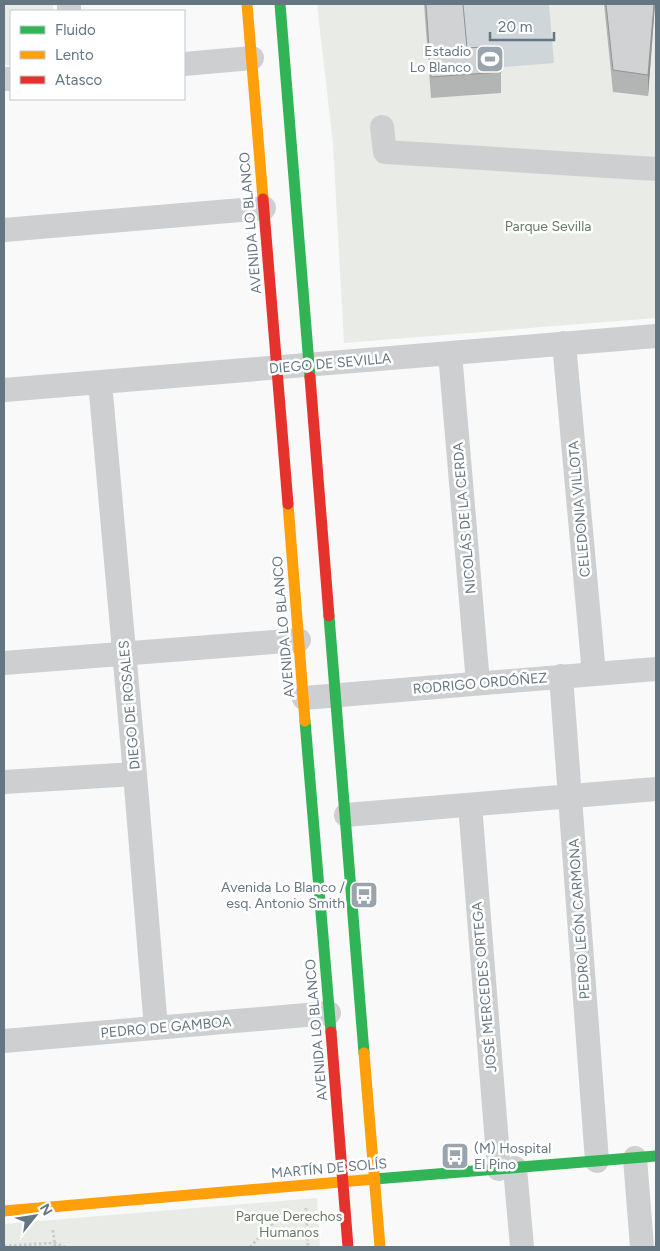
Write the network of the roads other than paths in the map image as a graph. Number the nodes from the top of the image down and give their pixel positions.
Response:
1 (247, 4) edge
2 (280, 4) edge
3 (252, 58) junction
4 (185, 64) edge
5 (382, 127) dead end
6 (656, 169) edge
7 (264, 208) junction
8 (4, 230) edge
9 (656, 336) edge
10 (564, 343) junction
11 (450, 353) junction
12 (309, 365) junction
13 (277, 367) junction
14 (100, 382) junction
15 (4, 390) edge
16 (299, 640) junction
17 (124, 653) junction
18 (4, 663) edge
19 (656, 669) edge
20 (594, 674) junction
21 (561, 676) junction
22 (478, 683) junction
23 (336, 695) junction
24 (304, 698) junction
25 (135, 774) junction
26 (4, 782) edge
27 (656, 790) edge
28 (570, 796) junction
29 (470, 805) junction
30 (346, 815) junction
31 (329, 1013) junction
32 (156, 1028) junction
33 (4, 1041) edge
34 (646, 1157) edge
35 (597, 1161) junction
36 (507, 1168) junction
37 (374, 1179) junction
38 (343, 1182) junction
39 (4, 1211) edge
40 (348, 1247) edge
41 (380, 1247) edge
42 (522, 1247) edge
43 (642, 1247) edge

1 - 3 main road, AVENIDA LO BLANCO
2 - 12 main road
3 - 4 street
3 - 7 main road, AVENIDA LO BLANCO
5 - 6 street
7 - 8 street
7 - 13 main road, AVENIDA LO BLANCO
9 - 10 street, DIEGO DE SEVILLA
10 - 11 street, DIEGO DE SEVILLA
10 - 20 street, CELEDONIA VILLOTA
11 - 12 street, DIEGO DE SEVILLA
11 - 22 street, NICOLÁS DE LA CERDA
12 - 13 street, DIEGO DE SEVILLA
12 - 23 main road
13 - 14 street, DIEGO DE SEVILLA
13 - 16 main road, AVENIDA LO BLANCO
14 - 15 street, DIEGO DE SEVILLA
14 - 17 street, DIEGO DE ROSALES
16 - 17 street
16 - 24 main road, AVENIDA LO BLANCO
17 - 18 street
17 - 25 street, DIEGO DE ROSALES
19 - 20 street, RODRIGO ORDÓÑEZ
20 - 21 street, RODRIGO ORDÓÑEZ
21 - 22 street, RODRIGO ORDÓÑEZ
21 - 28 street, PEDRO LEÓN CARMONA
22 - 23 street, RODRIGO ORDÓÑEZ
23 - 24 street, RODRIGO ORDÓÑEZ
23 - 30 main road
24 - 31 main road, AVENIDA LO BLANCO
25 - 26 street
25 - 32 street, DIEGO DE ROSALES
27 - 28 street
28 - 29 street
28 - 35 street, PEDRO LEÓN CARMONA
29 - 30 street
29 - 36 street, JOSÉ MERCEDES ORTEGA
30 - 37 main road
31 - 32 street, PEDRO DE GAMBOA
31 - 38 main road, AVENIDA LO BLANCO
32 - 33 street, PEDRO DE GAMBOA
34 - 35 main road, MARTÍN DE SOLÍS
34 - 43 street
35 - 36 main road, MARTÍN DE SOLÍS
36 - 37 main road, MARTÍN DE SOLÍS
36 - 42 street, JOSÉ MERCEDES ORTEGA
37 - 38 main road, MARTÍN DE SOLÍS
37 - 41 main road
38 - 39 main road, MARTÍN DE SOLÍS
38 - 40 main road, AVENIDA LO BLANCO

